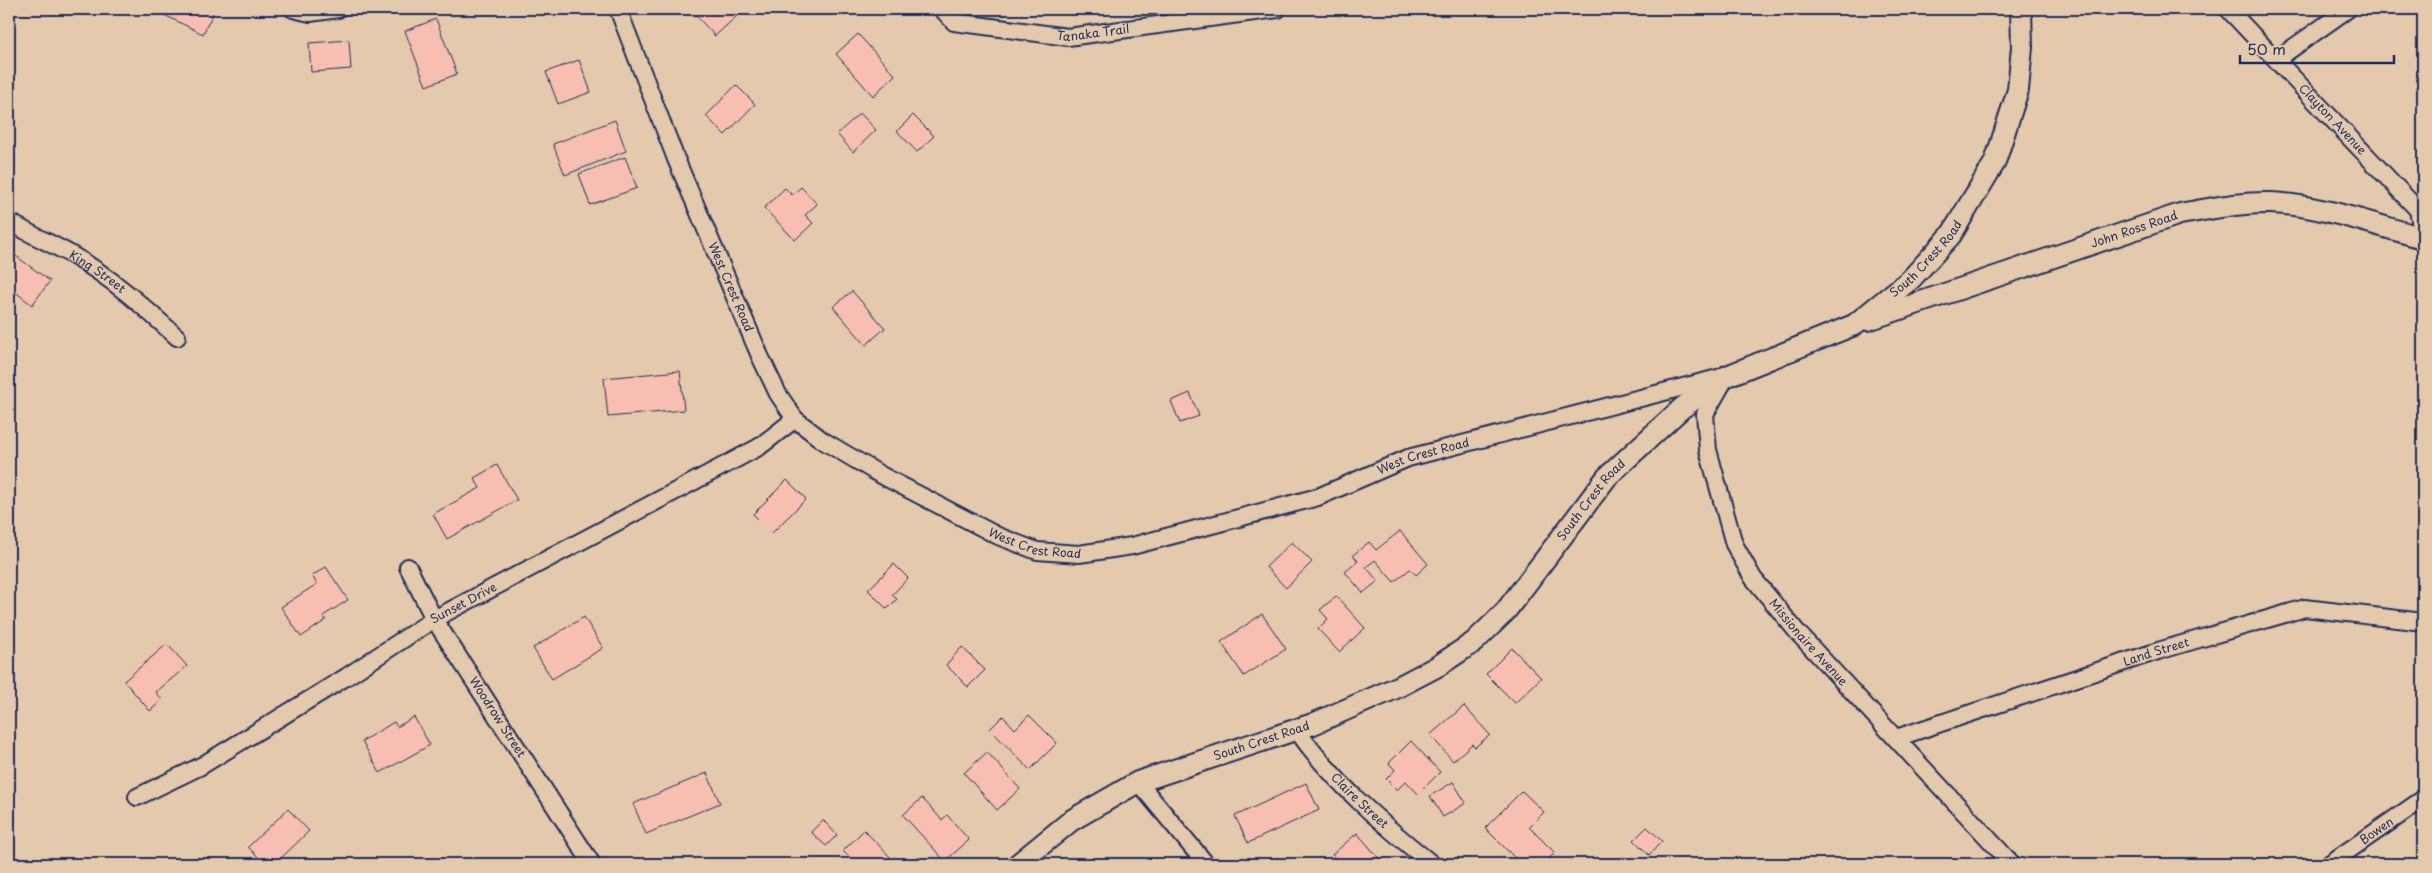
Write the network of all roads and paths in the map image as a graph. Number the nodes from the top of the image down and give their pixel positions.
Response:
1 (293, 9) edge
2 (338, 9) edge
3 (618, 9) edge
4 (942, 9) edge
5 (1278, 9) edge
6 (2022, 9) edge
7 (2228, 9) edge
8 (2348, 9) edge
9 (2277, 59) junction
10 (9, 221) edge
11 (2423, 238) edge
12 (1854, 325) junction
13 (178, 336) dead end
14 (1727, 376) junction
15 (795, 419) junction
16 (408, 567) dead end
17 (434, 619) junction
18 (2423, 622) edge
19 (1296, 730) junction
20 (1896, 738) junction
21 (1138, 782) junction
22 (137, 796) dead end
23 (2423, 799) edge
24 (592, 864) edge
25 (1018, 864) edge
26 (1206, 864) edge
27 (1432, 864) edge
28 (2012, 864) edge
29 (2328, 864) edge

1 - 2 street
3 - 15 street, West Crest Road
4 - 5 street, Tanaka Trail
6 - 12 street, South Crest Road
7 - 9 street, Clayton Avenue
8 - 9 street
9 - 11 street, Clayton Avenue
10 - 13 street, King Street
11 - 12 street, John Ross Road
12 - 14 street, South Crest Road
14 - 15 street, West Crest Road
14 - 19 street, South Crest Road
14 - 20 street, Missionaire Avenue
15 - 17 street, Sunset Drive
16 - 17 street, Woodrow Street
17 - 22 street, Sunset Drive
17 - 24 street, Woodrow Street
18 - 20 street, Land Street
19 - 21 street, South Crest Road
19 - 27 street, Claire Street
20 - 28 street, Missionaire Avenue
21 - 25 street, South Crest Road
21 - 26 street
23 - 29 street, Bowen

